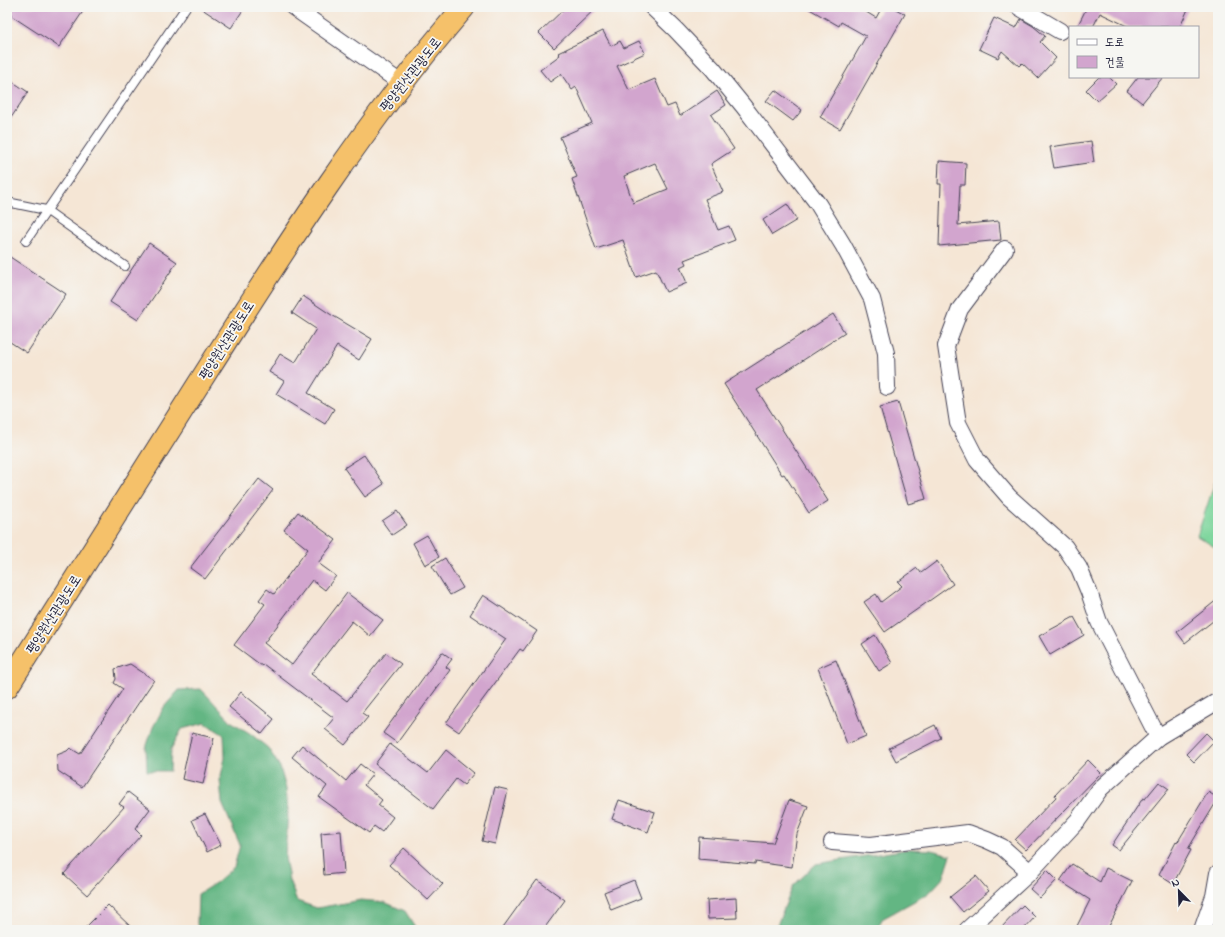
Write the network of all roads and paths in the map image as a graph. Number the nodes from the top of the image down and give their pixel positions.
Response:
1 (186, 7) edge
2 (293, 7) edge
3 (464, 7) edge
4 (652, 7) edge
5 (1019, 7) edge
6 (1060, 31) dead end
7 (401, 83) junction
8 (7, 202) edge
9 (46, 210) junction
10 (26, 241) dead end
11 (1005, 249) dead end
12 (125, 266) dead end
13 (887, 388) dead end
14 (7, 687) edge
15 (1218, 701) edge
16 (1158, 737) junction
17 (832, 842) dead end
18 (1030, 872) junction
19 (1218, 873) edge
20 (1216, 896) edge
21 (967, 930) edge
22 (1202, 930) edge

1 - 9 lane
2 - 7 street
3 - 7 highway, 평양원산관광도로
4 - 13 street
5 - 6 street
7 - 14 highway, 평양원산관광도로
8 - 9 lane
9 - 10 lane
9 - 12 lane
11 - 16 street
15 - 16 street
16 - 18 street
17 - 18 street
18 - 21 street
19 - 20 street
20 - 22 street

